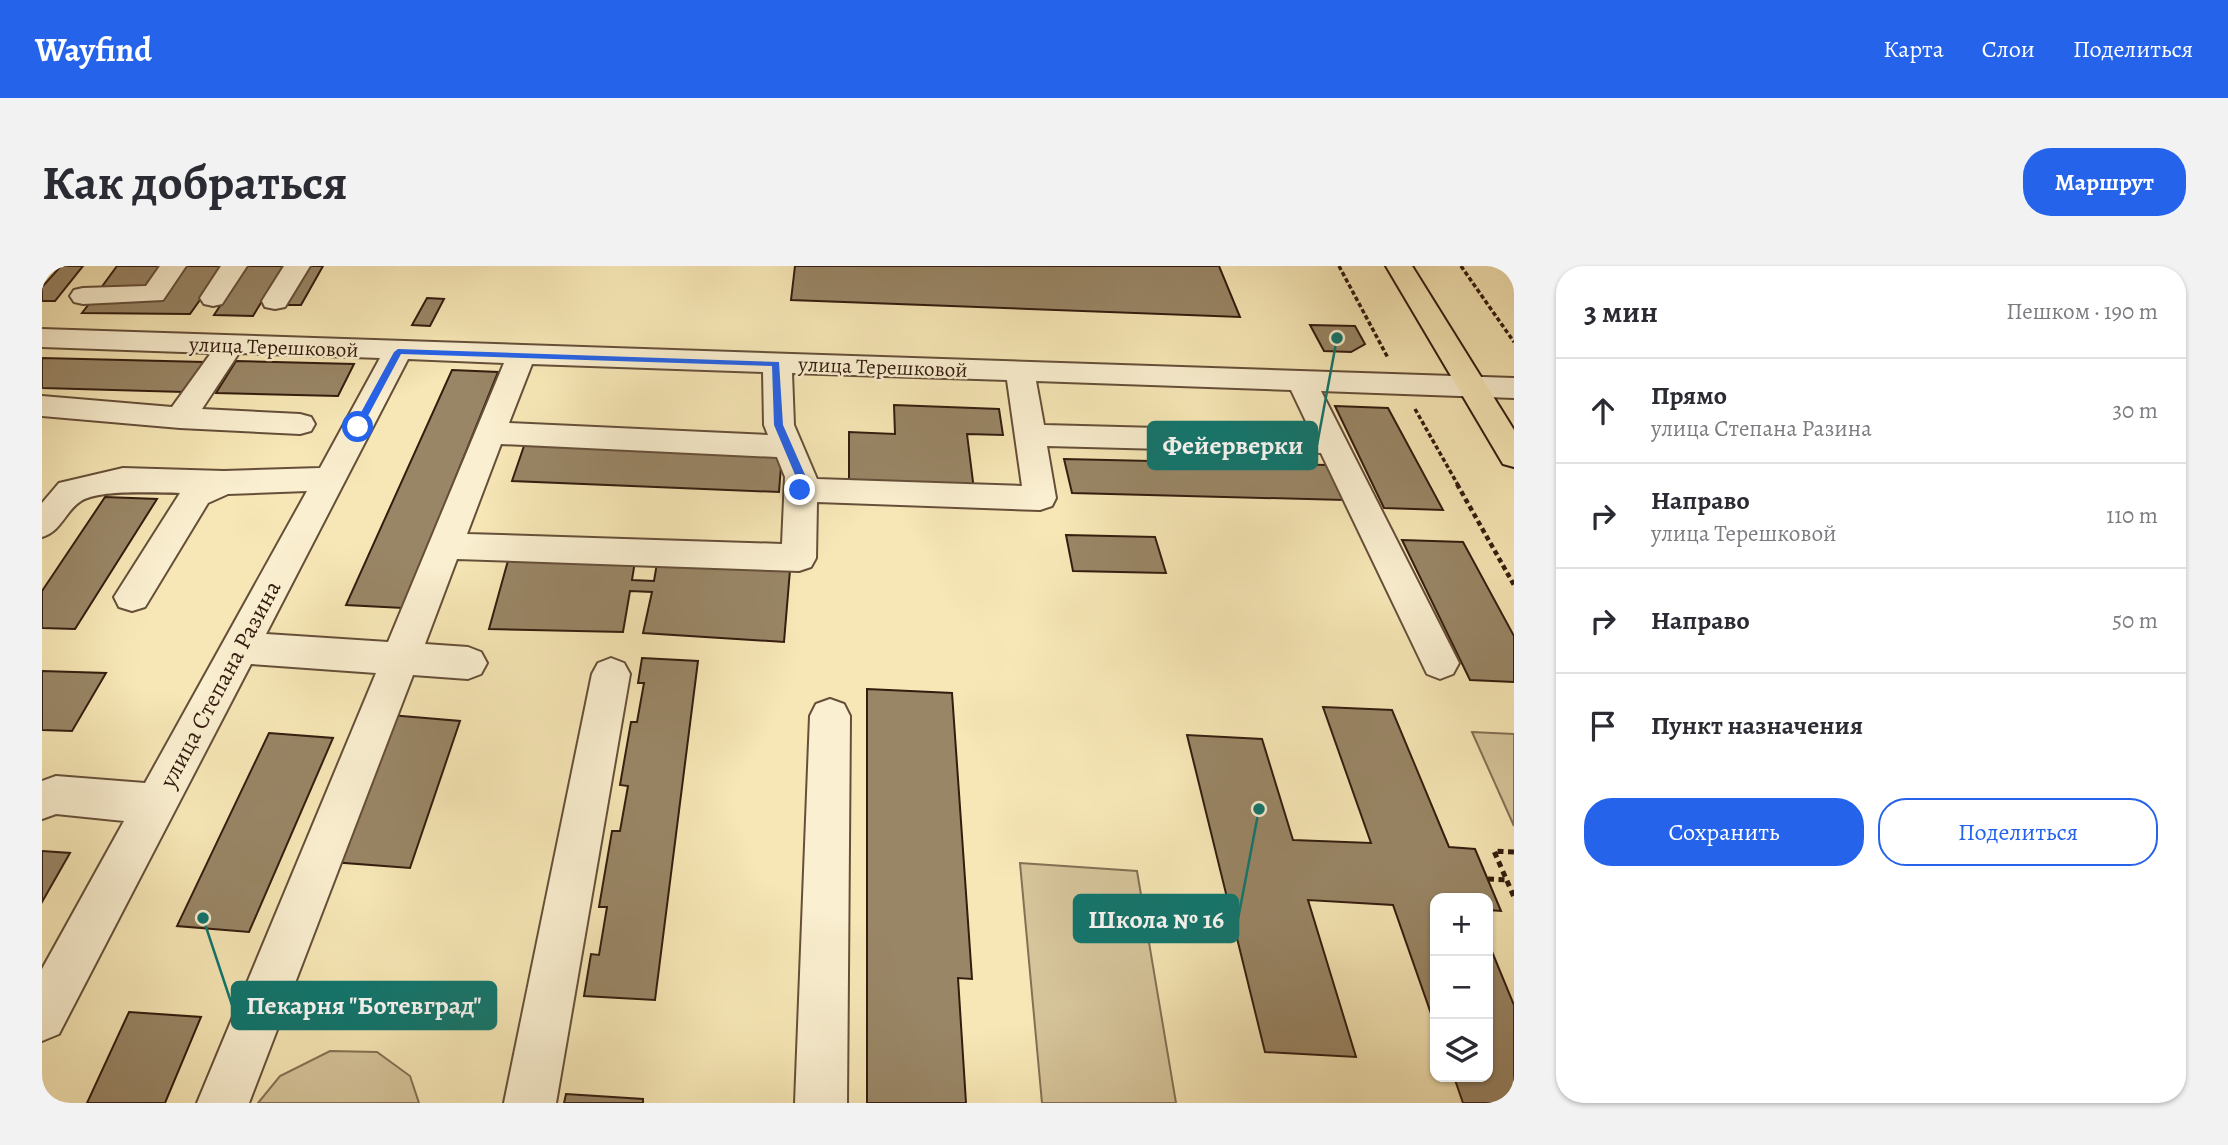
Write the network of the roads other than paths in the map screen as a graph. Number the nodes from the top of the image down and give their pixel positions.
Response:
1 (93, 266) edge
2 (173, 266) edge
3 (234, 266) edge
4 (297, 266) edge
5 (1399, 266) edge
6 (83, 296) junction
7 (213, 298) dead end
8 (275, 302) dead end
9 (46, 338) edge
10 (231, 345) junction
11 (398, 352) junction
12 (521, 356) junction
13 (776, 364) junction
14 (1020, 372) junction
15 (1301, 380) junction
16 (1471, 386) junction
17 (1514, 387) edge
18 (42, 406) edge
19 (180, 418) junction
20 (300, 424) dead end
21 (490, 433) junction
22 (1030, 435) junction
23 (1332, 443) junction
24 (788, 447) junction
25 (1514, 456) edge
26 (330, 479) junction
27 (224, 483) junction
28 (800, 490) junction
29 (42, 525) edge
30 (445, 546) junction
31 (132, 597) dead end
32 (239, 648) junction
33 (400, 660) junction
34 (468, 663) dead end
35 (1440, 663) dead end
36 (611, 674) dead end
37 (830, 716) dead end
38 (42, 800) edge
39 (156, 804) junction
40 (42, 1017) edge
41 (223, 1103) edge
42 (530, 1103) edge
43 (821, 1103) edge

1 - 6 street
2 - 6 street
3 - 7 street
4 - 8 street
5 - 16 main road
6 - 9 street
9 - 10 street, улица Терешковой
10 - 11 street, улица Терешковой
10 - 19 street
11 - 12 street, улица Терешковой
11 - 26 street, улица Степана Разина
12 - 13 street, улица Терешковой
12 - 21 street
13 - 14 street, улица Терешковой
13 - 24 street
14 - 15 street, улица Терешковой
14 - 22 street
15 - 16 street, улица Терешковой
15 - 23 street
16 - 17 street, улица Терешковой
16 - 25 main road
18 - 19 street
19 - 20 street
21 - 24 street
21 - 30 street
22 - 23 street
22 - 28 street
23 - 35 street
24 - 28 street
26 - 27 street
26 - 32 street, улица Степана Разина
27 - 29 street
27 - 31 street
28 - 30 street
30 - 33 street
32 - 33 street
32 - 39 street, улица Степана Разина
33 - 34 street
33 - 41 street
36 - 42 street
37 - 43 street
38 - 39 street
39 - 40 street, улица Степана Разина

